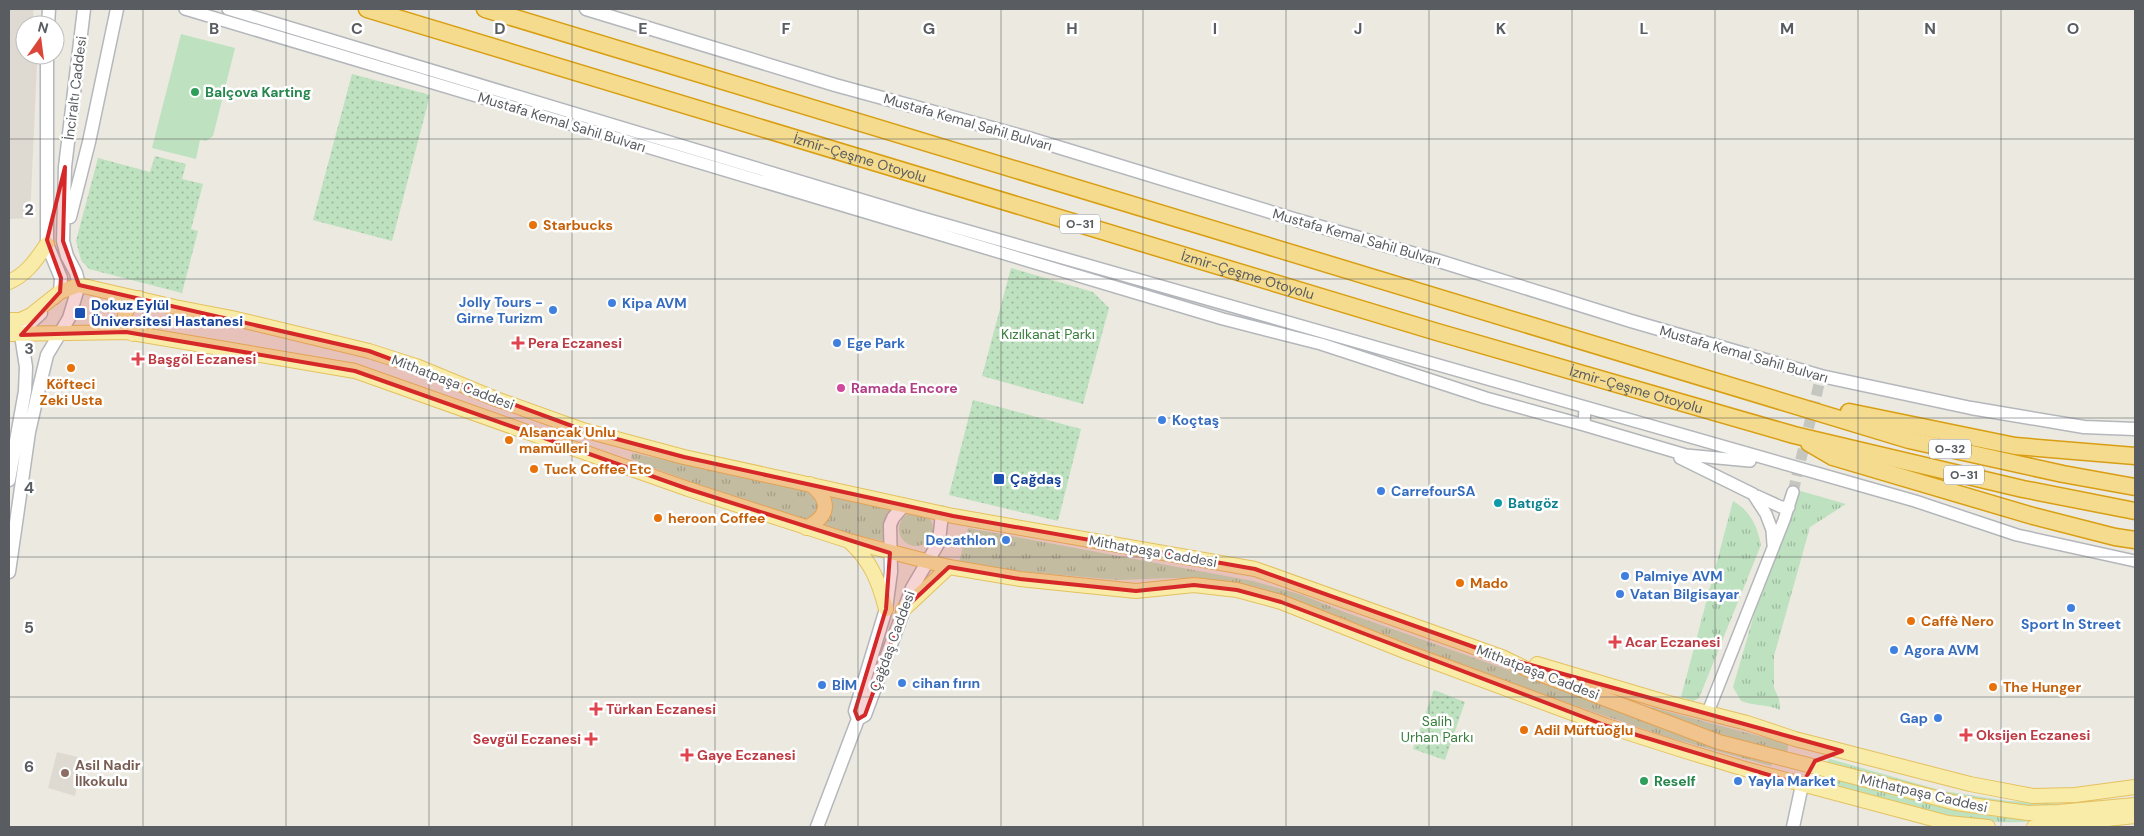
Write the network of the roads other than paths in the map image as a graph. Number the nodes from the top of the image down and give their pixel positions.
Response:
1 (84, 9) edge
2 (117, 9) edge
3 (186, 9) edge
4 (228, 9) edge
5 (367, 9) edge
6 (485, 9) edge
7 (586, 9) edge
8 (47, 65) edge
9 (66, 168) junction
10 (63, 241) junction
11 (47, 242) junction
12 (9, 282) edge
13 (79, 285) junction
14 (60, 292) junction
15 (140, 298) junction
16 (9, 320) edge
17 (61, 332) junction
18 (15, 334) edge
19 (133, 334) junction
20 (1769, 397) junction
21 (1585, 407) junction
22 (1584, 425) junction
23 (2135, 429) edge
24 (1794, 435) junction
25 (2014, 446) junction
26 (1658, 448) junction
27 (2135, 456) edge
28 (1787, 465) junction
29 (2135, 466) edge
30 (9, 480) edge
31 (810, 484) junction
32 (2135, 487) edge
33 (1793, 492) tunnel mouth
34 (1753, 494) junction
35 (904, 505) junction
36 (1789, 507) junction
37 (2135, 511) edge
38 (942, 513) junction
39 (806, 528) junction
40 (2135, 540) edge
41 (849, 541) junction
42 (1773, 548) junction
43 (890, 553) junction
44 (2135, 561) edge
45 (926, 562) junction
46 (949, 567) junction
47 (9, 572) edge
48 (886, 609) junction
49 (903, 610) junction
50 (1502, 657) junction
51 (1708, 712) junction
52 (858, 719) junction
53 (1795, 739) junction
54 (1842, 751) junction
55 (1789, 761) junction
56 (1810, 767) junction
57 (1744, 769) junction
58 (1802, 785) junction
59 (2135, 787) edge
60 (2135, 805) edge
61 (2135, 816) edge
62 (818, 827) edge
63 (1793, 827) edge
64 (1988, 827) edge
65 (2034, 827) edge

1 - 9 main road, İnciraltı Caddesi
2 - 10 main road
3 - 22 street, Mustafa Kemal Sahil Bulvarı
4 - 21 street, Mustafa Kemal Sahil Bulvarı
5 - 24 highway, İzmir-Çeşme Otoyolu / O-31
6 - 20 highway, O-31
7 - 23 main road, Mustafa Kemal Sahil Bulvarı
8 - 11 main road
9 - 10 main road
9 - 11 main road
10 - 13 main road
11 - 12 main road
11 - 14 main road
13 - 14 main road
13 - 15 main road, Mithatpaşa Caddesi
13 - 17 main road
14 - 16 main road
14 - 18 main road
15 - 19 main road
15 - 31 main road, Mithatpaşa Caddesi
17 - 18 main road, Mithatpaşa Caddesi
17 - 19 main road, Mithatpaşa Caddesi
17 - 47 main road
18 - 30 main road
19 - 39 main road, Mithatpaşa Caddesi
20 - 25 highway
20 - 32 highway, O-32
21 - 22 street
21 - 28 street, Mustafa Kemal Sahil Bulvarı
22 - 26 street, Mustafa Kemal Sahil Bulvarı
24 - 37 highway, İzmir-Çeşme Otoyolu / O-31
24 - 40 highway
25 - 27 highway
25 - 29 highway
26 - 28 street
26 - 34 street
28 - 44 street, Mustafa Kemal Sahil Bulvarı
31 - 35 main road, Mithatpaşa Caddesi
31 - 39 main road
33 - 36 street
34 - 36 street
34 - 42 street
35 - 38 main road
35 - 43 main road
36 - 42 street
38 - 45 main road
38 - 50 main road, Mithatpaşa Caddesi
39 - 41 main road, Mithatpaşa Caddesi
41 - 43 main road, Mithatpaşa Caddesi
41 - 48 main road
42 - 51 street
43 - 45 main road
43 - 48 main road, Çağdaş Caddesi
45 - 46 main road, Mithatpaşa Caddesi
45 - 49 main road, Çağdaş Caddesi
46 - 49 main road
46 - 57 main road, Mithatpaşa Caddesi
48 - 52 main road, Çağdaş Caddesi
49 - 52 main road, Çağdaş Caddesi
50 - 51 main road
50 - 55 main road, Mithatpaşa Caddesi
51 - 53 main road
52 - 62 main road, Çağdaş Caddesi
53 - 54 main road
53 - 55 main road
54 - 56 main road
54 - 59 main road
55 - 56 main road, Mithatpaşa Caddesi
55 - 57 main road
56 - 58 main road
56 - 60 main road, Mithatpaşa Caddesi
57 - 58 main road, Mithatpaşa Caddesi
58 - 63 main road
58 - 64 main road, Mithatpaşa Caddesi
61 - 65 main road

